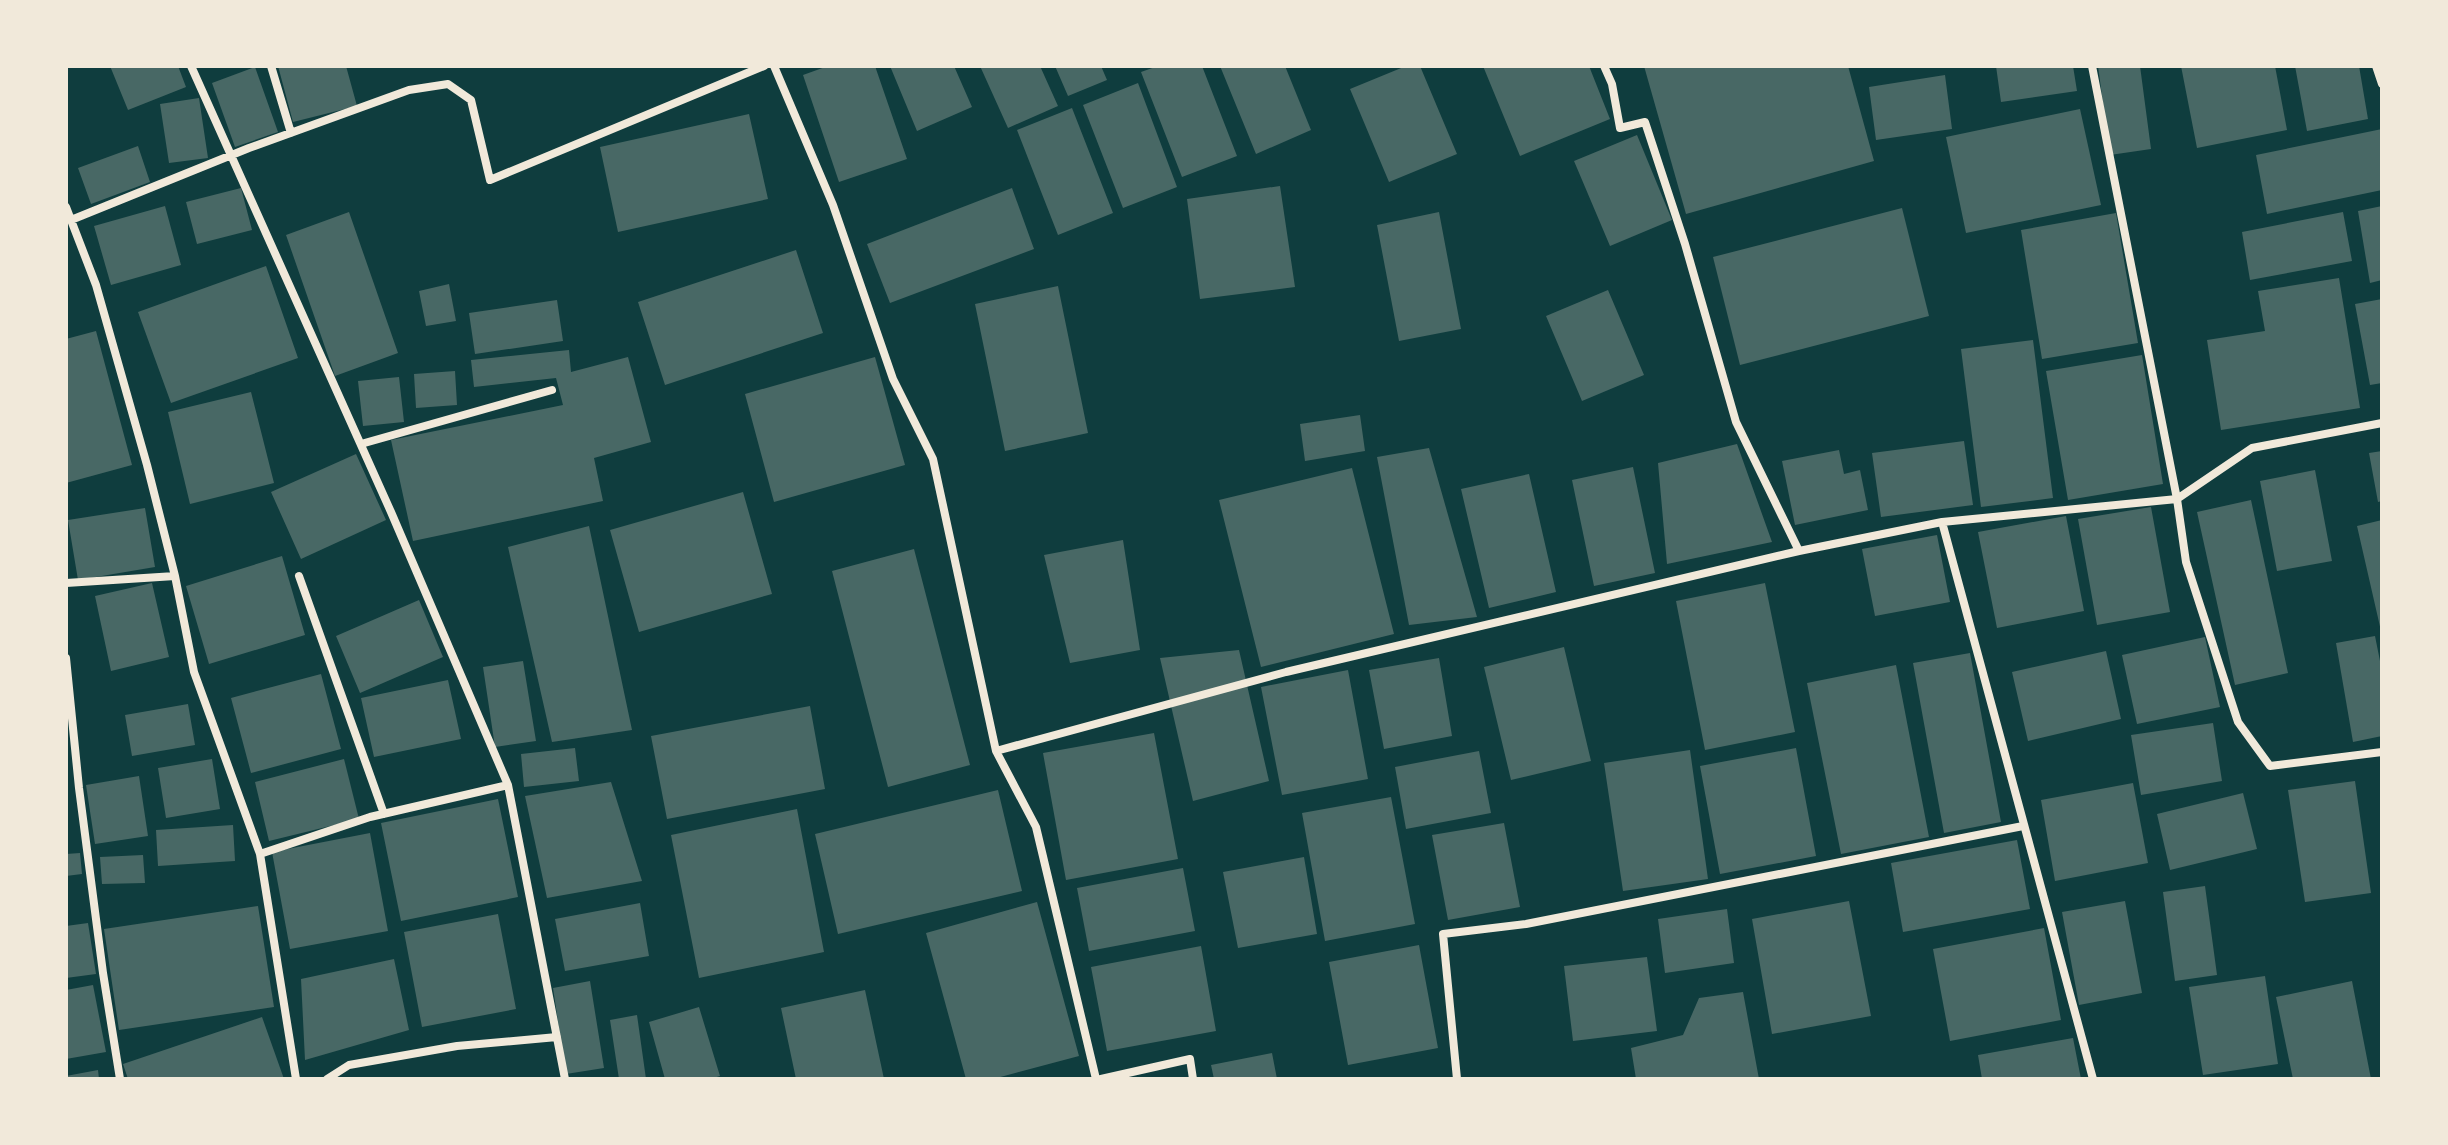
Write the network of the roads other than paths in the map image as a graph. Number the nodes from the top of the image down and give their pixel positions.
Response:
1 (191, 66) edge
2 (271, 66) edge
3 (764, 66) edge
4 (774, 66) edge
5 (1604, 66) edge
6 (2092, 66) edge
7 (2376, 66) edge
8 (2382, 84) edge
9 (291, 133) junction
10 (232, 155) junction
11 (66, 207) edge
12 (71, 220) junction
13 (552, 390) dead end
14 (2382, 423) edge
15 (361, 444) junction
16 (2177, 499) junction
17 (1942, 522) junction
18 (1799, 551) junction
19 (175, 576) junction
20 (299, 576) dead end
21 (66, 583) edge
22 (66, 658) edge
23 (996, 751) junction
24 (2382, 752) edge
25 (508, 785) junction
26 (384, 814) junction
27 (2023, 826) junction
28 (260, 854) junction
29 (557, 1037) junction
30 (120, 1079) edge
31 (296, 1079) edge
32 (327, 1079) edge
33 (565, 1079) edge
34 (1098, 1079) edge
35 (1193, 1079) edge
36 (1457, 1079) edge
37 (2093, 1079) edge

1 - 10 street
2 - 9 street
3 - 9 street
4 - 23 street
5 - 18 street
6 - 16 street
7 - 8 street
9 - 10 street
10 - 12 street
10 - 15 street
11 - 12 street
12 - 19 street
13 - 15 street
14 - 16 street
15 - 25 street
16 - 17 street
16 - 24 street
17 - 18 street
17 - 27 street
18 - 23 street
19 - 21 street
19 - 28 street
20 - 26 street
22 - 30 street
23 - 34 street
25 - 26 street
25 - 29 street
26 - 28 street
27 - 36 street
27 - 37 street
28 - 31 street
29 - 32 street
29 - 33 street
34 - 35 street

